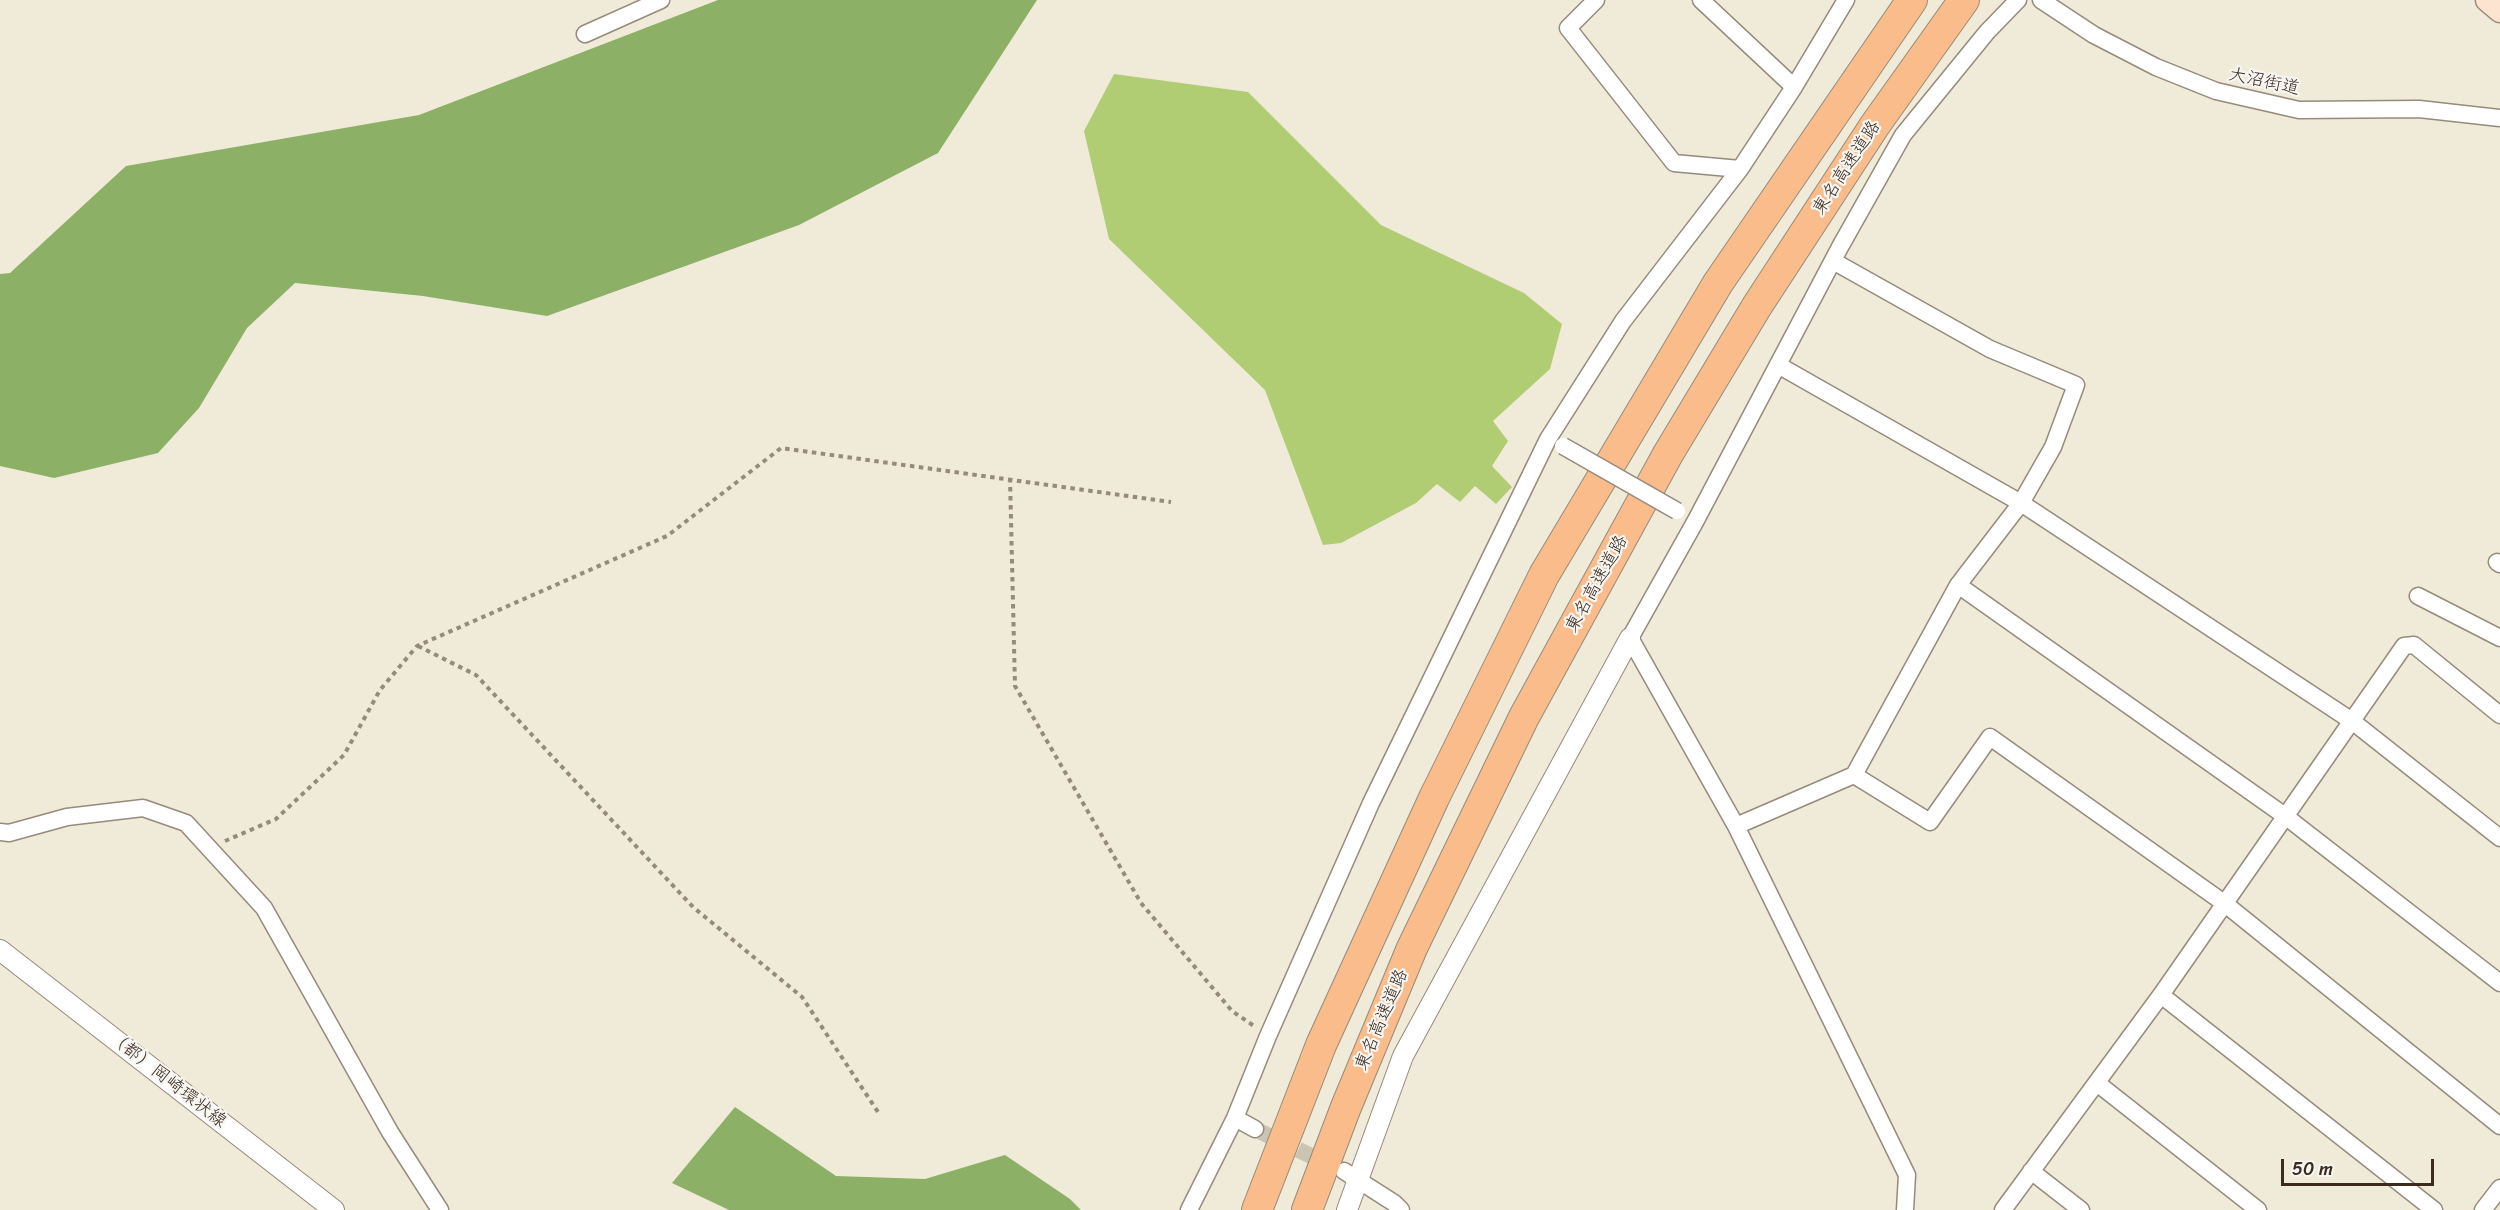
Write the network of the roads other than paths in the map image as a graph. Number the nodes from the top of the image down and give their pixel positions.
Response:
1 (661, 0) edge
2 (1596, 0) edge
3 (1701, 0) edge
4 (1846, 0) edge
5 (1912, 0) edge
6 (2018, 0) edge
7 (2041, 0) edge
8 (2487, 0) edge
9 (1962, 2) edge
10 (2500, 11) edge
11 (585, 34) dead end
12 (1794, 87) junction
13 (2500, 118) edge
14 (1740, 169) junction
15 (1833, 261) junction
16 (1778, 365) junction
17 (1556, 442) junction
18 (2021, 503) junction
19 (1695, 522) junction
20 (1958, 585) junction
21 (2418, 596) dead end
22 (1630, 638) junction
23 (2500, 638) edge
24 (2500, 715) edge
25 (2352, 721) junction
26 (1854, 775) junction
27 (2285, 816) junction
28 (1736, 826) junction
29 (0, 832) edge
30 (2500, 838) edge
31 (2224, 903) junction
32 (0, 950) edge
33 (2500, 983) edge
34 (2161, 995) junction
35 (2097, 1083) junction
36 (1235, 1118) junction
37 (2500, 1126) edge
38 (1255, 1129) tunnel mouth
39 (2031, 1171) junction
40 (1351, 1176) junction
41 (2500, 1188) edge
42 (334, 1210) edge
43 (440, 1210) edge
44 (1189, 1210) edge
45 (1257, 1210) edge
46 (1307, 1210) edge
47 (1347, 1210) edge
48 (1401, 1210) edge
49 (1905, 1210) edge
50 (2003, 1210) edge
51 (2081, 1210) edge
52 (2258, 1210) edge
53 (2434, 1210) edge
54 (2483, 1210) edge

1 - 11 street
2 - 14 street
3 - 12 street
4 - 12 street
5 - 45 highway
6 - 15 street
7 - 13 street, 大沼街道
8 - 10 main road
9 - 46 highway, 東名高速道路
12 - 14 street
14 - 17 street
15 - 16 street
15 - 18 street
16 - 18 street
16 - 19 street
17 - 19 street, bridge
17 - 36 street
18 - 20 street
18 - 25 street
19 - 22 street
20 - 26 street
20 - 27 street
21 - 23 street
22 - 28 street
22 - 40 street
24 - 25 street
25 - 27 street
25 - 30 street
26 - 28 street
26 - 31 street
27 - 31 street
27 - 33 street
28 - 49 street
29 - 43 street
31 - 34 street
31 - 37 street
32 - 42 street, （都）岡崎環状線
34 - 35 street
34 - 53 street
35 - 39 street
35 - 52 street
36 - 38 street
36 - 44 street
39 - 50 street
39 - 51 street
40 - 47 street
40 - 48 street
41 - 54 street

